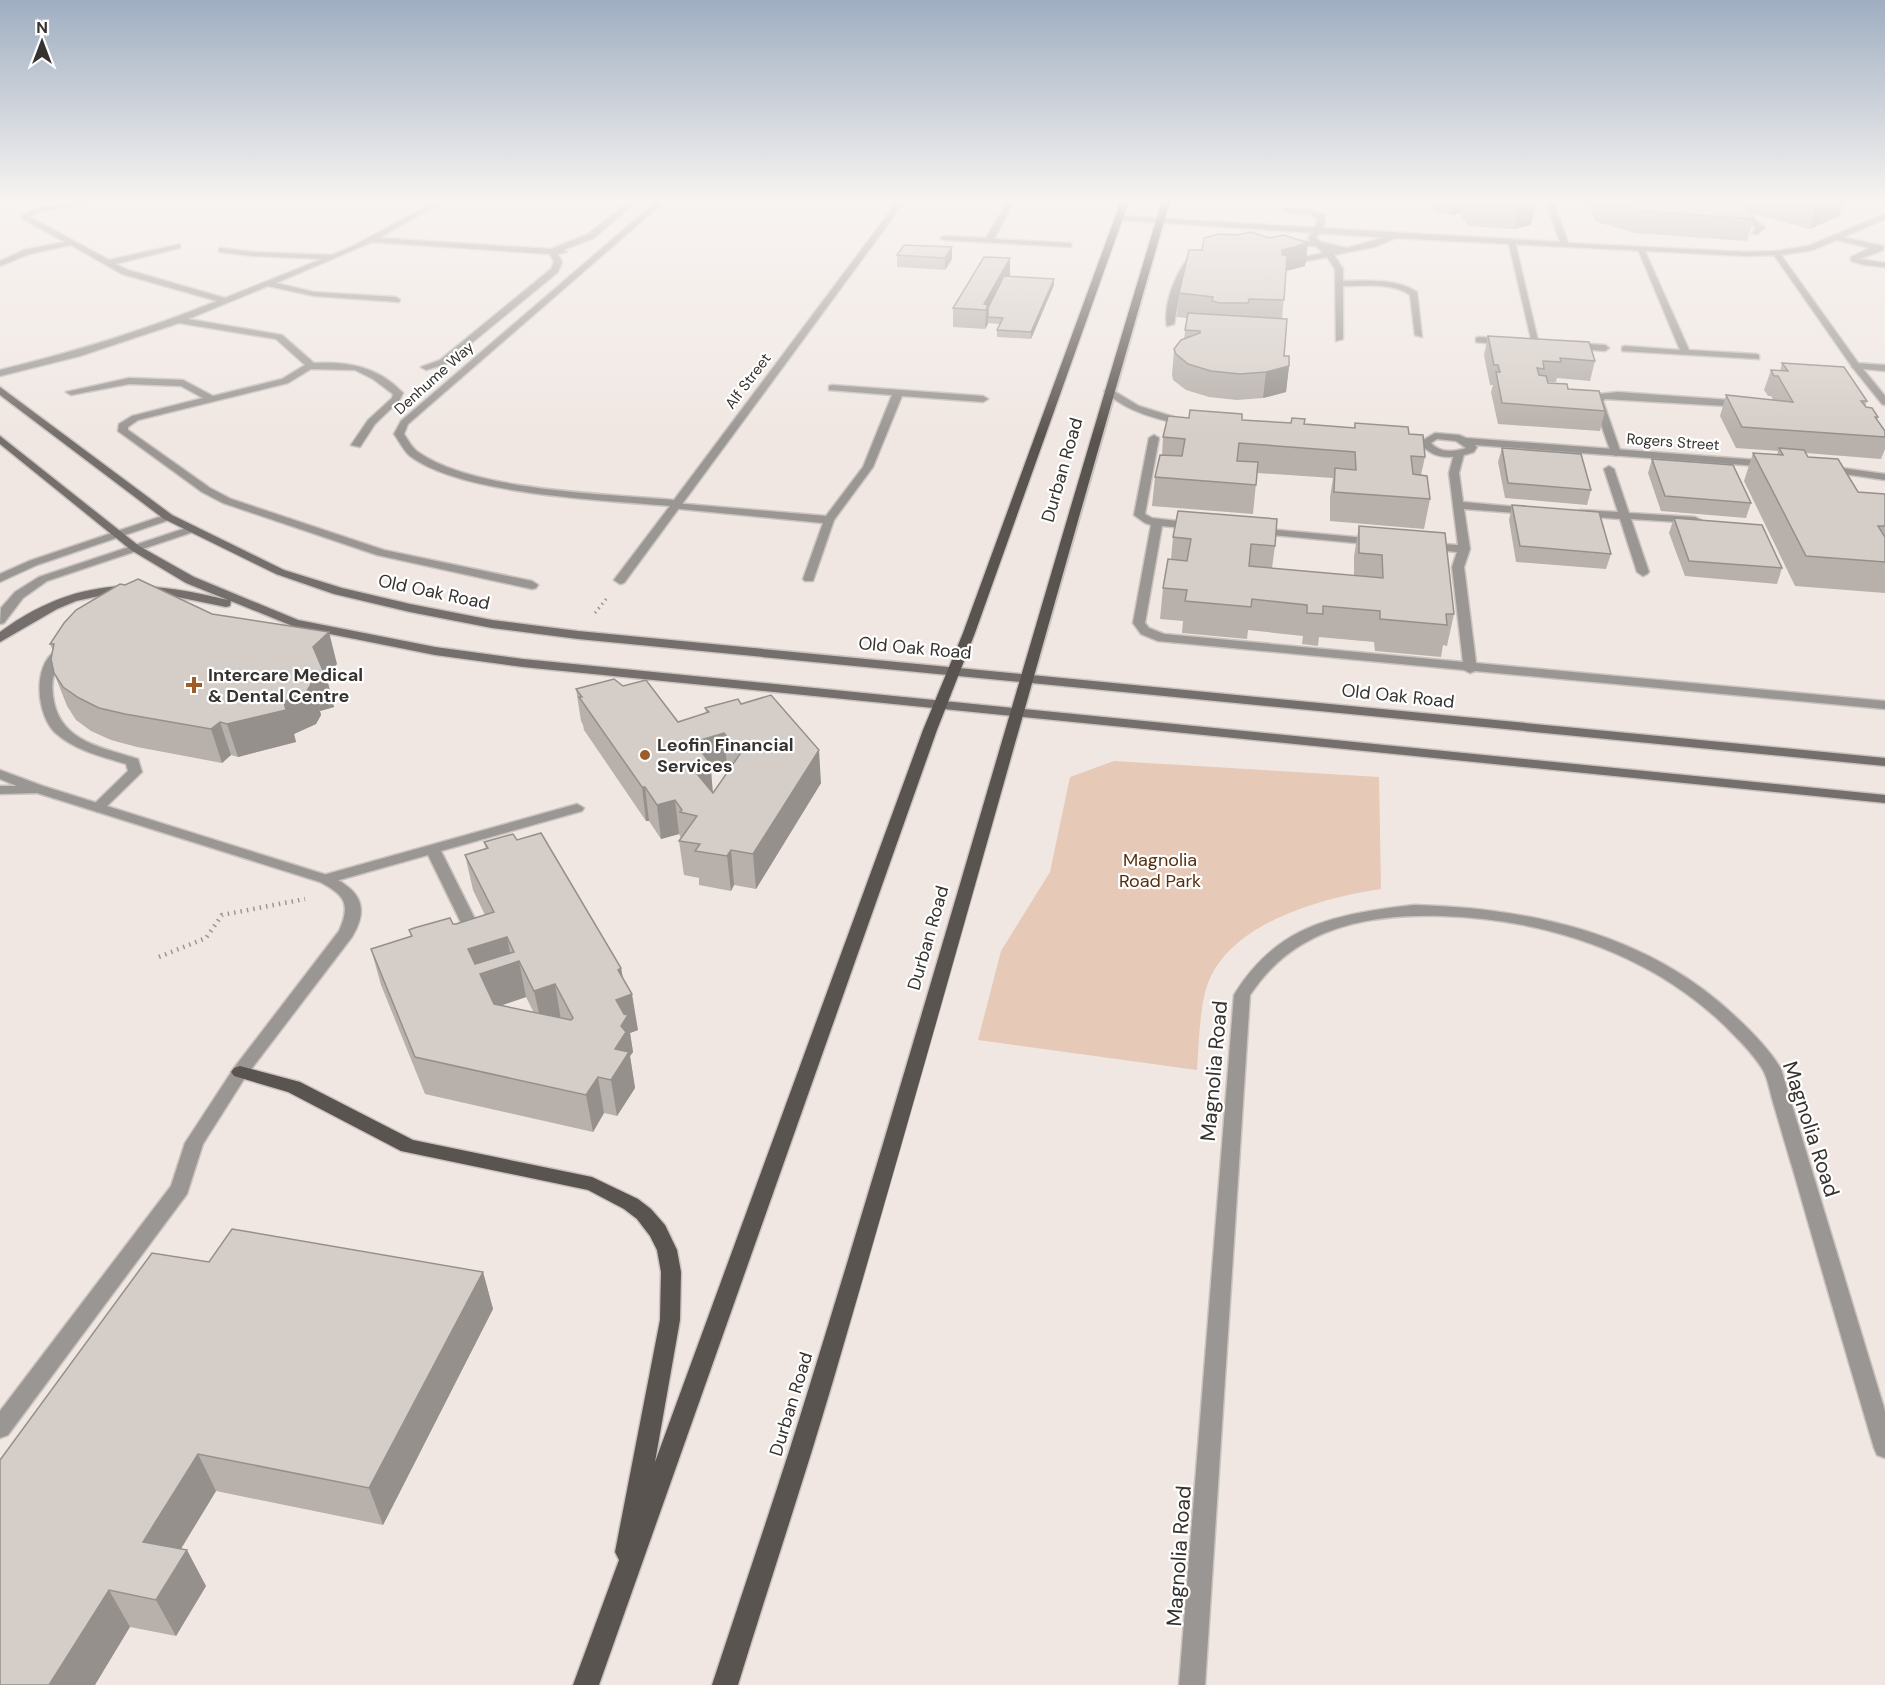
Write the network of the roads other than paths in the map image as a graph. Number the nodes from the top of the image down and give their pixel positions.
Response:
1 (147, 280) edge
2 (279, 280) edge
3 (543, 280) edge
4 (571, 280) edge
5 (843, 280) edge
6 (1098, 280) edge
7 (1142, 280) edge
8 (1179, 280) edge
9 (1339, 280) edge
10 (1520, 280) edge
11 (1654, 280) edge
12 (1794, 280) edge
13 (1339, 283) junction
14 (268, 284) junction
15 (396, 300) dead end
16 (226, 301) junction
17 (178, 320) junction
18 (1170, 324) dead end
19 (1419, 335) dead end
20 (1338, 339) dead end
21 (1479, 340) dead end
22 (1513, 342) edge
23 (109, 343) junction
24 (1525, 343) edge
25 (1536, 344) junction
26 (1548, 344) edge
27 (1559, 345) edge
28 (1605, 348) dead end
29 (1625, 349) dead end
30 (1686, 353) junction
31 (1756, 357) dead end
32 (310, 366) junction
33 (1856, 366) junction
34 (0, 367) edge
35 (426, 367) dead end
36 (1885, 368) edge
37 (0, 373) edge
38 (832, 388) dead end
39 (0, 390) edge
40 (1109, 391) junction
41 (71, 392) dead end
42 (898, 393) junction
43 (211, 399) junction
44 (983, 399) dead end
45 (1885, 402) edge
46 (1755, 404) edge
47 (1192, 423) edge
48 (1154, 438) dead end
49 (0, 439) edge
50 (1469, 444) junction
51 (356, 445) dead end
52 (1442, 453) junction
53 (1616, 453) junction
54 (1459, 454) junction
55 (1778, 465) edge
56 (1885, 468) edge
57 (1609, 469) dead end
58 (1454, 473) junction
59 (1885, 477) edge
60 (676, 505) junction
61 (1458, 505) junction
62 (1547, 512) edge
63 (1569, 514) edge
64 (1624, 514) junction
65 (168, 517) junction
66 (828, 520) junction
67 (1702, 521) edge
68 (1158, 523) junction
69 (1205, 527) edge
70 (192, 529) junction
71 (1240, 530) edge
72 (117, 533) junction
73 (1393, 543) edge
74 (1417, 545) edge
75 (135, 548) junction
76 (1464, 549) junction
77 (1643, 572) dead end
78 (0, 578) edge
79 (809, 579) dead end
80 (620, 580) road end
81 (532, 585) dead end
82 (264, 612) junction
83 (0, 620) edge
84 (0, 638) edge
85 (72, 645) edge
86 (1470, 669) junction
87 (952, 671) junction
88 (1026, 678) junction
89 (941, 704) junction
90 (1885, 705) edge
91 (1016, 712) junction
92 (1885, 762) edge
93 (0, 774) edge
94 (38, 789) junction
95 (0, 790) edge
96 (1885, 800) edge
97 (97, 808) junction
98 (577, 808) dead end
99 (432, 848) junction
100 (325, 879) junction
101 (481, 947) edge
102 (240, 1072) junction
103 (0, 1428) edge
104 (1885, 1448) edge
105 (618, 1599) junction
106 (585, 1685) edge
107 (725, 1685) edge
108 (1192, 1685) edge

1 - 16 street
2 - 14 street
3 - 35 street
4 - 60 street, Denhume Way
5 - 60 street, Alf Street
6 - 87 main road, Durban Road
7 - 40 main road, Durban Road
8 - 18 street
9 - 13 street
10 - 25 street
11 - 30 street
12 - 33 street
13 - 19 street
13 - 20 street
14 - 15 street
14 - 16 street
16 - 17 street
17 - 23 street
17 - 32 street
21 - 22 street
23 - 34 street
23 - 37 street
24 - 25 street
25 - 26 street
27 - 28 street
29 - 30 street
30 - 31 street
32 - 43 street
32 - 51 street
33 - 36 street
33 - 45 street
38 - 42 street
39 - 65 main road, Old Oak Road
40 - 47 street
40 - 88 main road, Durban Road
41 - 43 street
42 - 44 street
42 - 66 street
43 - 81 street
46 - 53 street
48 - 68 street
49 - 72 main road
50 - 52 street, Rogers Street
50 - 53 street, Rogers Street
50 - 54 street
52 - 54 street
52 - 58 street
53 - 55 street, Rogers Street
54 - 58 street
56 - 59 street
57 - 64 street
58 - 61 street
60 - 66 street
60 - 80 street, Alf Street
61 - 62 street
61 - 76 street
63 - 64 street
64 - 67 street
64 - 77 street
65 - 70 main road, Old Oak Road
65 - 72 street
66 - 79 street
68 - 69 street
68 - 86 street
70 - 75 street
70 - 87 main road, Old Oak Road
71 - 73 street
72 - 75 main road
72 - 78 street
74 - 76 street
75 - 82 main road
75 - 83 street
76 - 86 street
82 - 84 main road
82 - 89 main road
85 - 97 street
86 - 90 street
87 - 88 main road, Old Oak Road
87 - 89 main road, Durban Road
88 - 91 main road, Durban Road
88 - 92 main road, Old Oak Road
89 - 91 main road
89 - 105 main road, Durban Road
91 - 96 main road
91 - 107 main road, Durban Road
93 - 94 street
94 - 95 street
94 - 97 street
97 - 100 street
98 - 99 street
99 - 100 street
99 - 101 street
100 - 102 street
102 - 103 street
102 - 105 main road
104 - 108 street, Magnolia Road
105 - 106 main road

